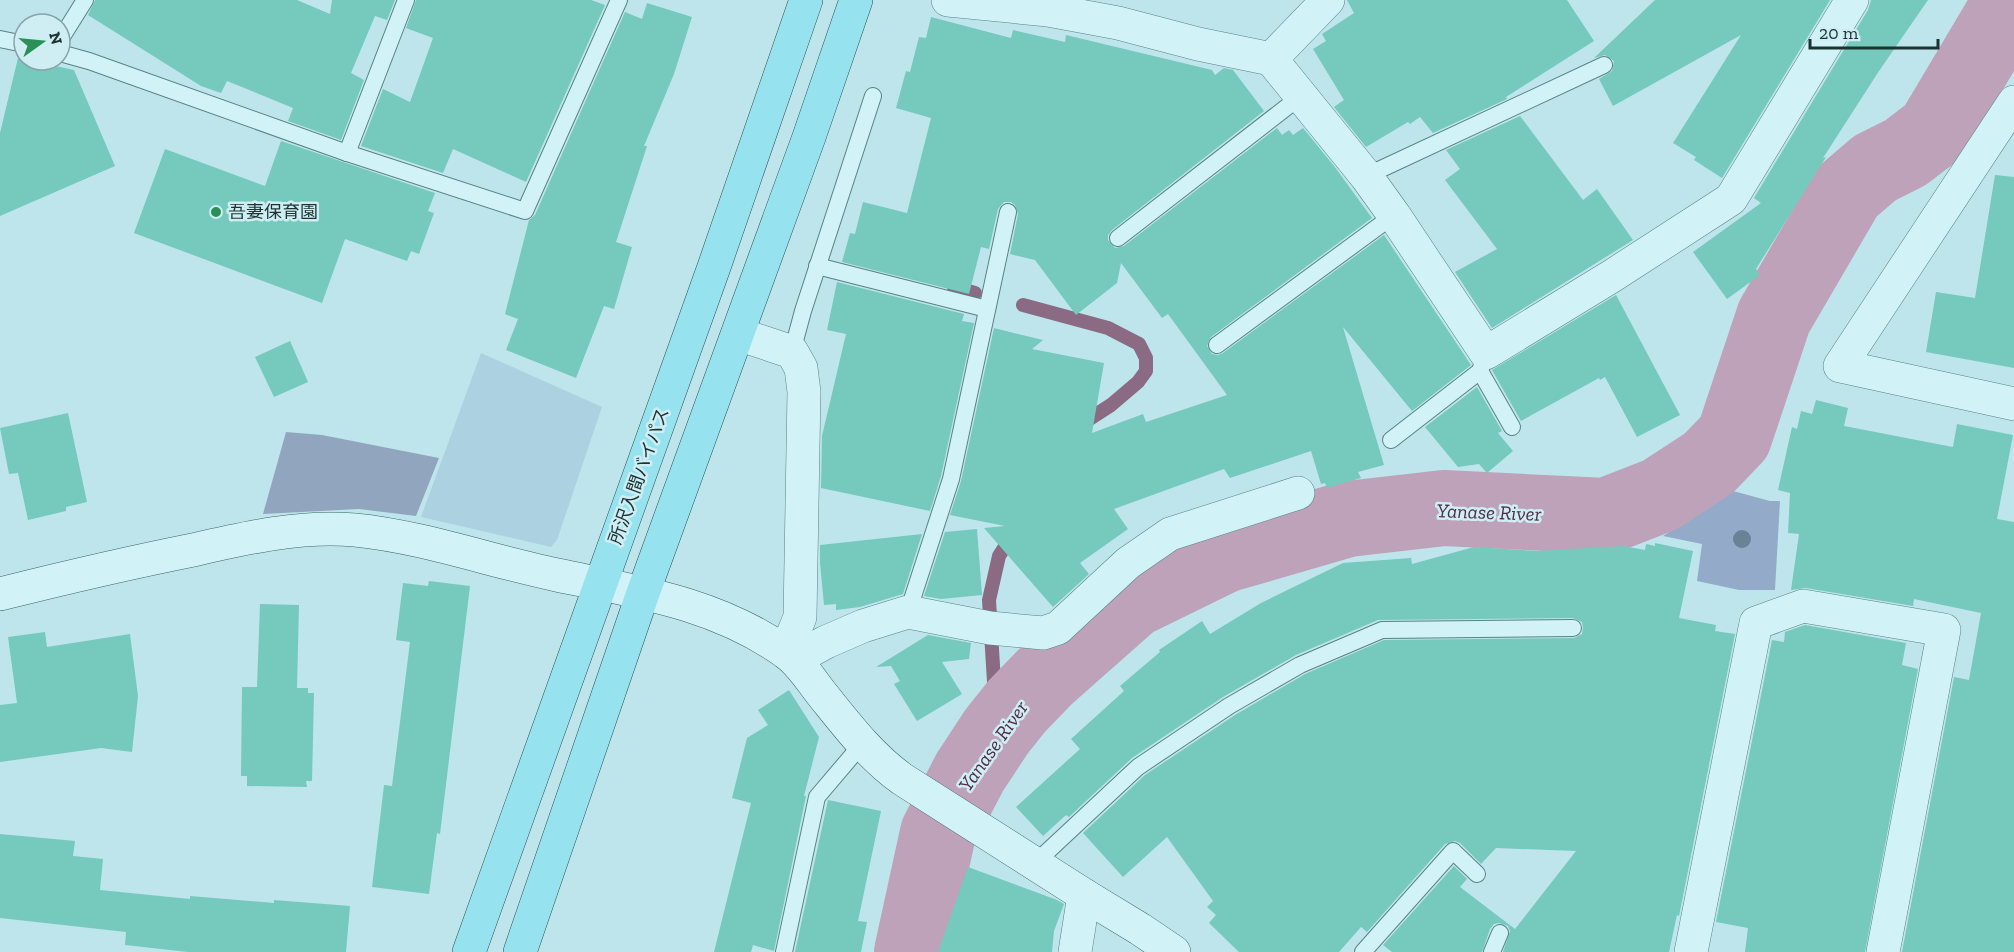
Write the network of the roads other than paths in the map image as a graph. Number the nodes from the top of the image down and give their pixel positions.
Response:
1 (84, 0) edge
2 (406, 0) edge
3 (619, 0) edge
4 (806, 0) edge
5 (856, 0) edge
6 (948, 0) edge
7 (1328, 0) edge
8 (1852, 0) edge
9 (1051, 5) edge
10 (72, 20) edge
11 (72, 56) edge
12 (1271, 59) junction
13 (1604, 65) dead end
14 (873, 96) dead end
15 (1301, 96) junction
16 (2014, 102) edge
17 (347, 153) junction
18 (1366, 176) junction
19 (1008, 212) dead end
20 (1394, 215) junction
21 (1118, 238) dead end
22 (817, 266) junction
23 (987, 309) junction
24 (738, 334) junction
25 (1217, 345) dead end
26 (792, 352) junction
27 (1483, 362) junction
28 (2014, 404) edge
29 (1512, 427) dead end
30 (1391, 440) dead end
31 (1298, 493) dead end
32 (600, 583) junction
33 (644, 593) junction
34 (0, 594) edge
35 (908, 612) junction
36 (1573, 628) dead end
37 (790, 656) junction
38 (862, 744) junction
39 (1034, 864) junction
40 (1477, 874) dead end
41 (1084, 895) junction
42 (1500, 933) dead end
43 (469, 952) edge
44 (520, 952) edge
45 (784, 952) edge
46 (1075, 952) edge
47 (1174, 952) edge
48 (1363, 952) edge
49 (1492, 952) edge
50 (1691, 952) edge
51 (1883, 952) edge

1 - 10 lane
2 - 17 lane
3 - 17 lane
4 - 32 main road, 所沢入間バイパス
5 - 24 main road
6 - 9 street
7 - 12 street
8 - 27 street
9 - 12 street
11 - 17 lane
12 - 15 street
13 - 18 lane
14 - 22 lane
15 - 18 street
15 - 21 lane
16 - 28 street
18 - 20 street
19 - 23 lane
20 - 25 lane
20 - 27 street
22 - 23 lane
22 - 26 lane
23 - 35 lane
24 - 26 street
24 - 33 main road
26 - 37 street
27 - 29 lane
27 - 30 lane
31 - 35 street
32 - 33 street
32 - 34 street
32 - 43 main road, 所沢入間バイパス
33 - 37 street
33 - 44 main road
35 - 37 street
36 - 39 lane
37 - 38 street
38 - 39 street
38 - 45 lane
39 - 41 street
40 - 48 lane
41 - 46 street
41 - 47 street
42 - 49 lane
50 - 51 street

